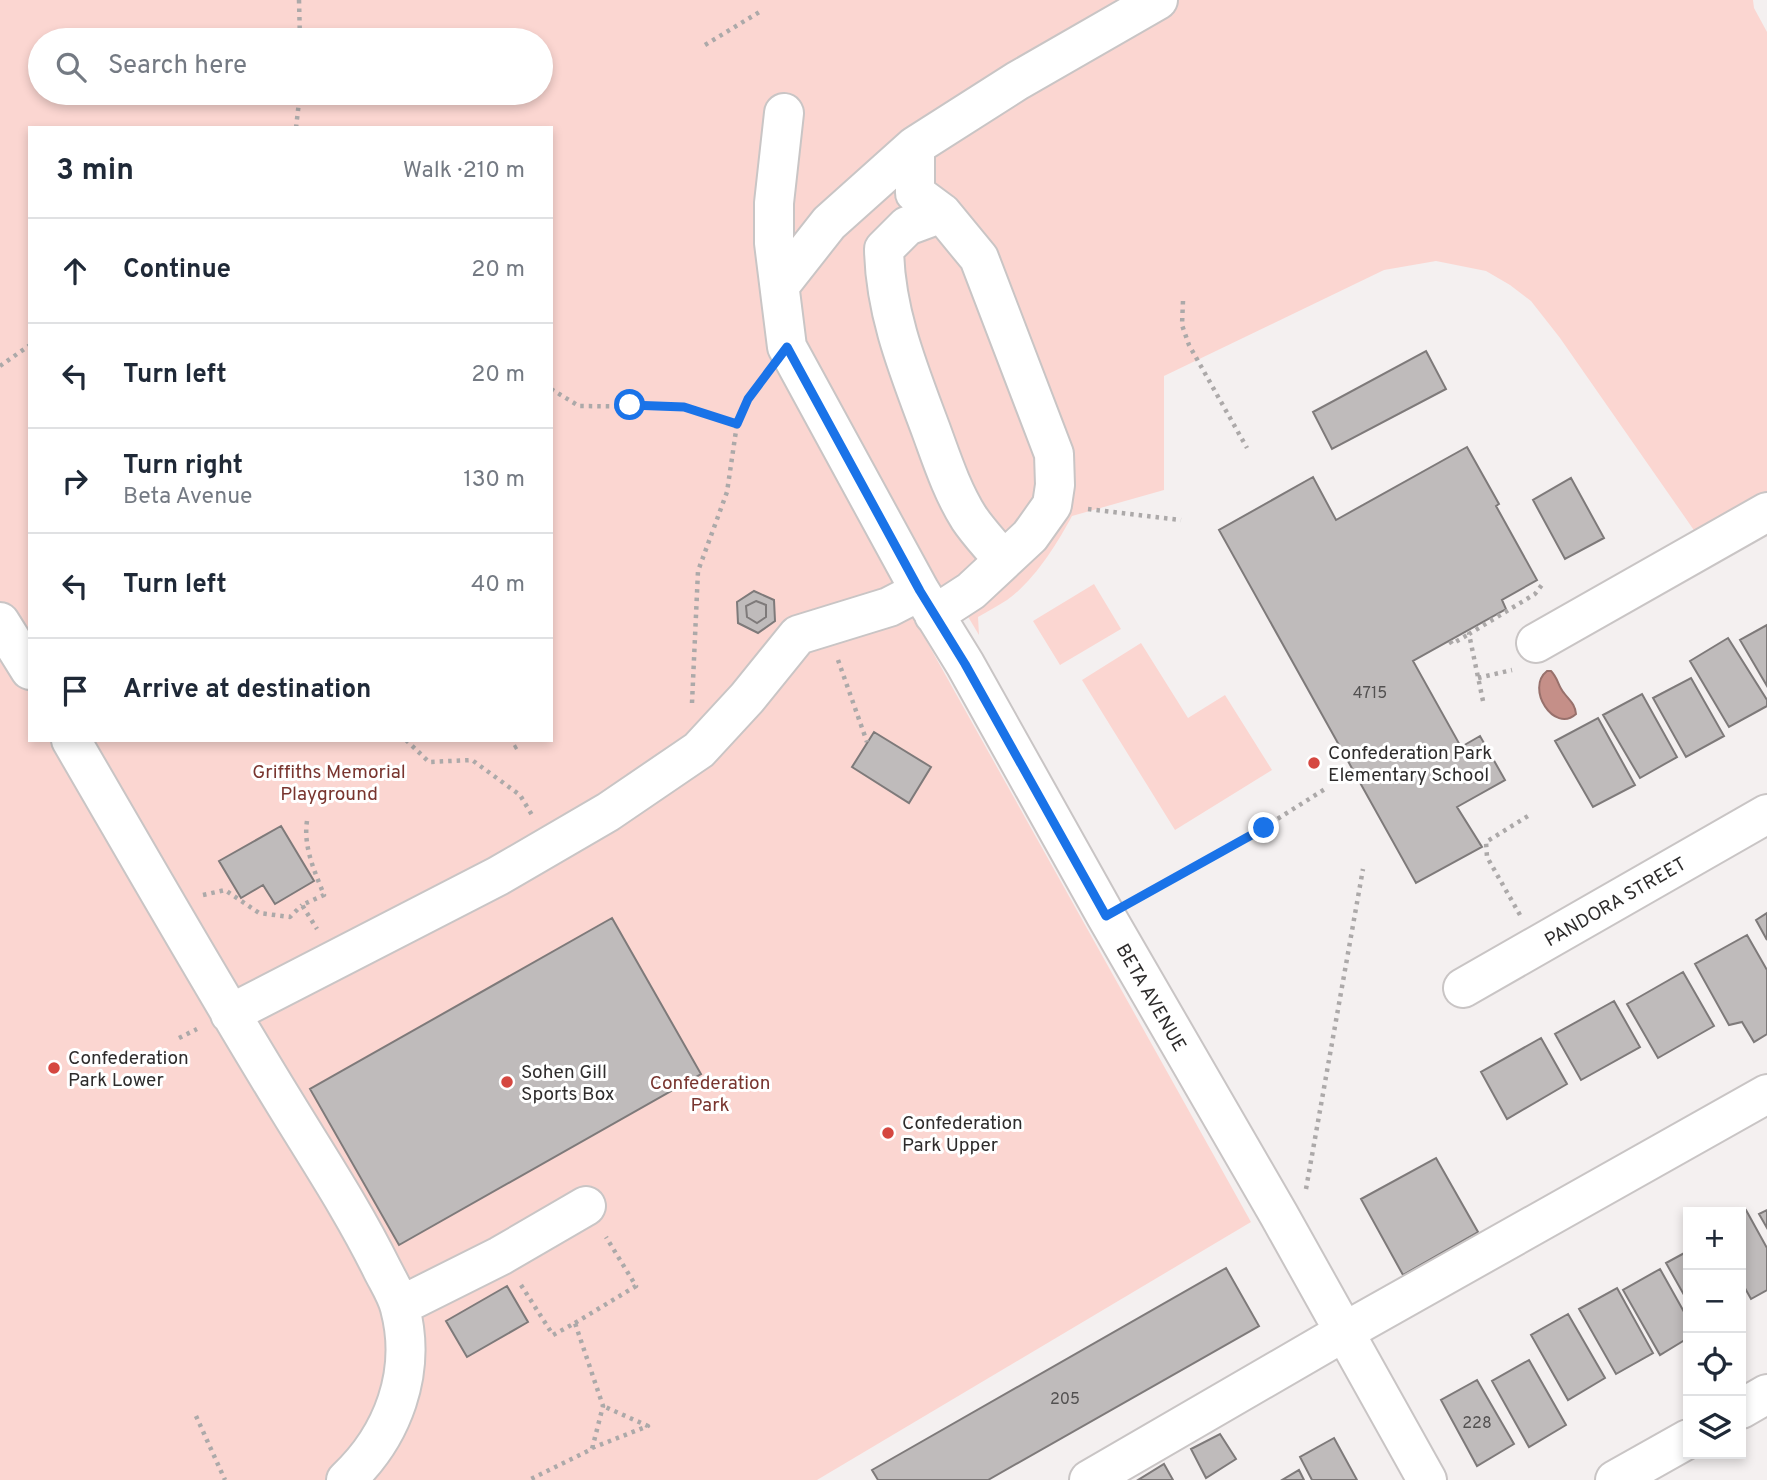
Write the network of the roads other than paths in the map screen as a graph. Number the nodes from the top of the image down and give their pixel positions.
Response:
1 (1158, 0) edge
2 (784, 113) dead end
3 (915, 146) junction
4 (942, 213) junction
5 (781, 284) junction
6 (1767, 512) edge
7 (1003, 560) junction
8 (927, 603) junction
9 (0, 622) edge
10 (1536, 643) dead end
11 (28, 667) edge
12 (72, 742) edge
13 (1767, 814) edge
14 (1463, 988) dead end
15 (230, 1014) junction
16 (1767, 1094) edge
17 (586, 1206) road end
18 (400, 1306) junction
19 (1344, 1332) junction
20 (1767, 1394) edge
21 (1746, 1406) edge
22 (1683, 1441) edge
23 (346, 1480) edge
24 (1089, 1480) edge
25 (1427, 1480) edge
26 (1615, 1480) edge

1 - 3 street
2 - 5 street, BETA AVENUE
3 - 4 street
3 - 5 street
4 - 7 street
4 - 7 street
5 - 8 street, BETA AVENUE
6 - 10 street
7 - 8 street
8 - 15 street
8 - 19 street, BETA AVENUE
9 - 11 street
12 - 15 street
13 - 14 street, PANDORA STREET
15 - 18 street
16 - 19 street
17 - 18 street
18 - 23 street
19 - 24 street
19 - 25 street, BETA AVENUE
20 - 21 street
22 - 26 street

